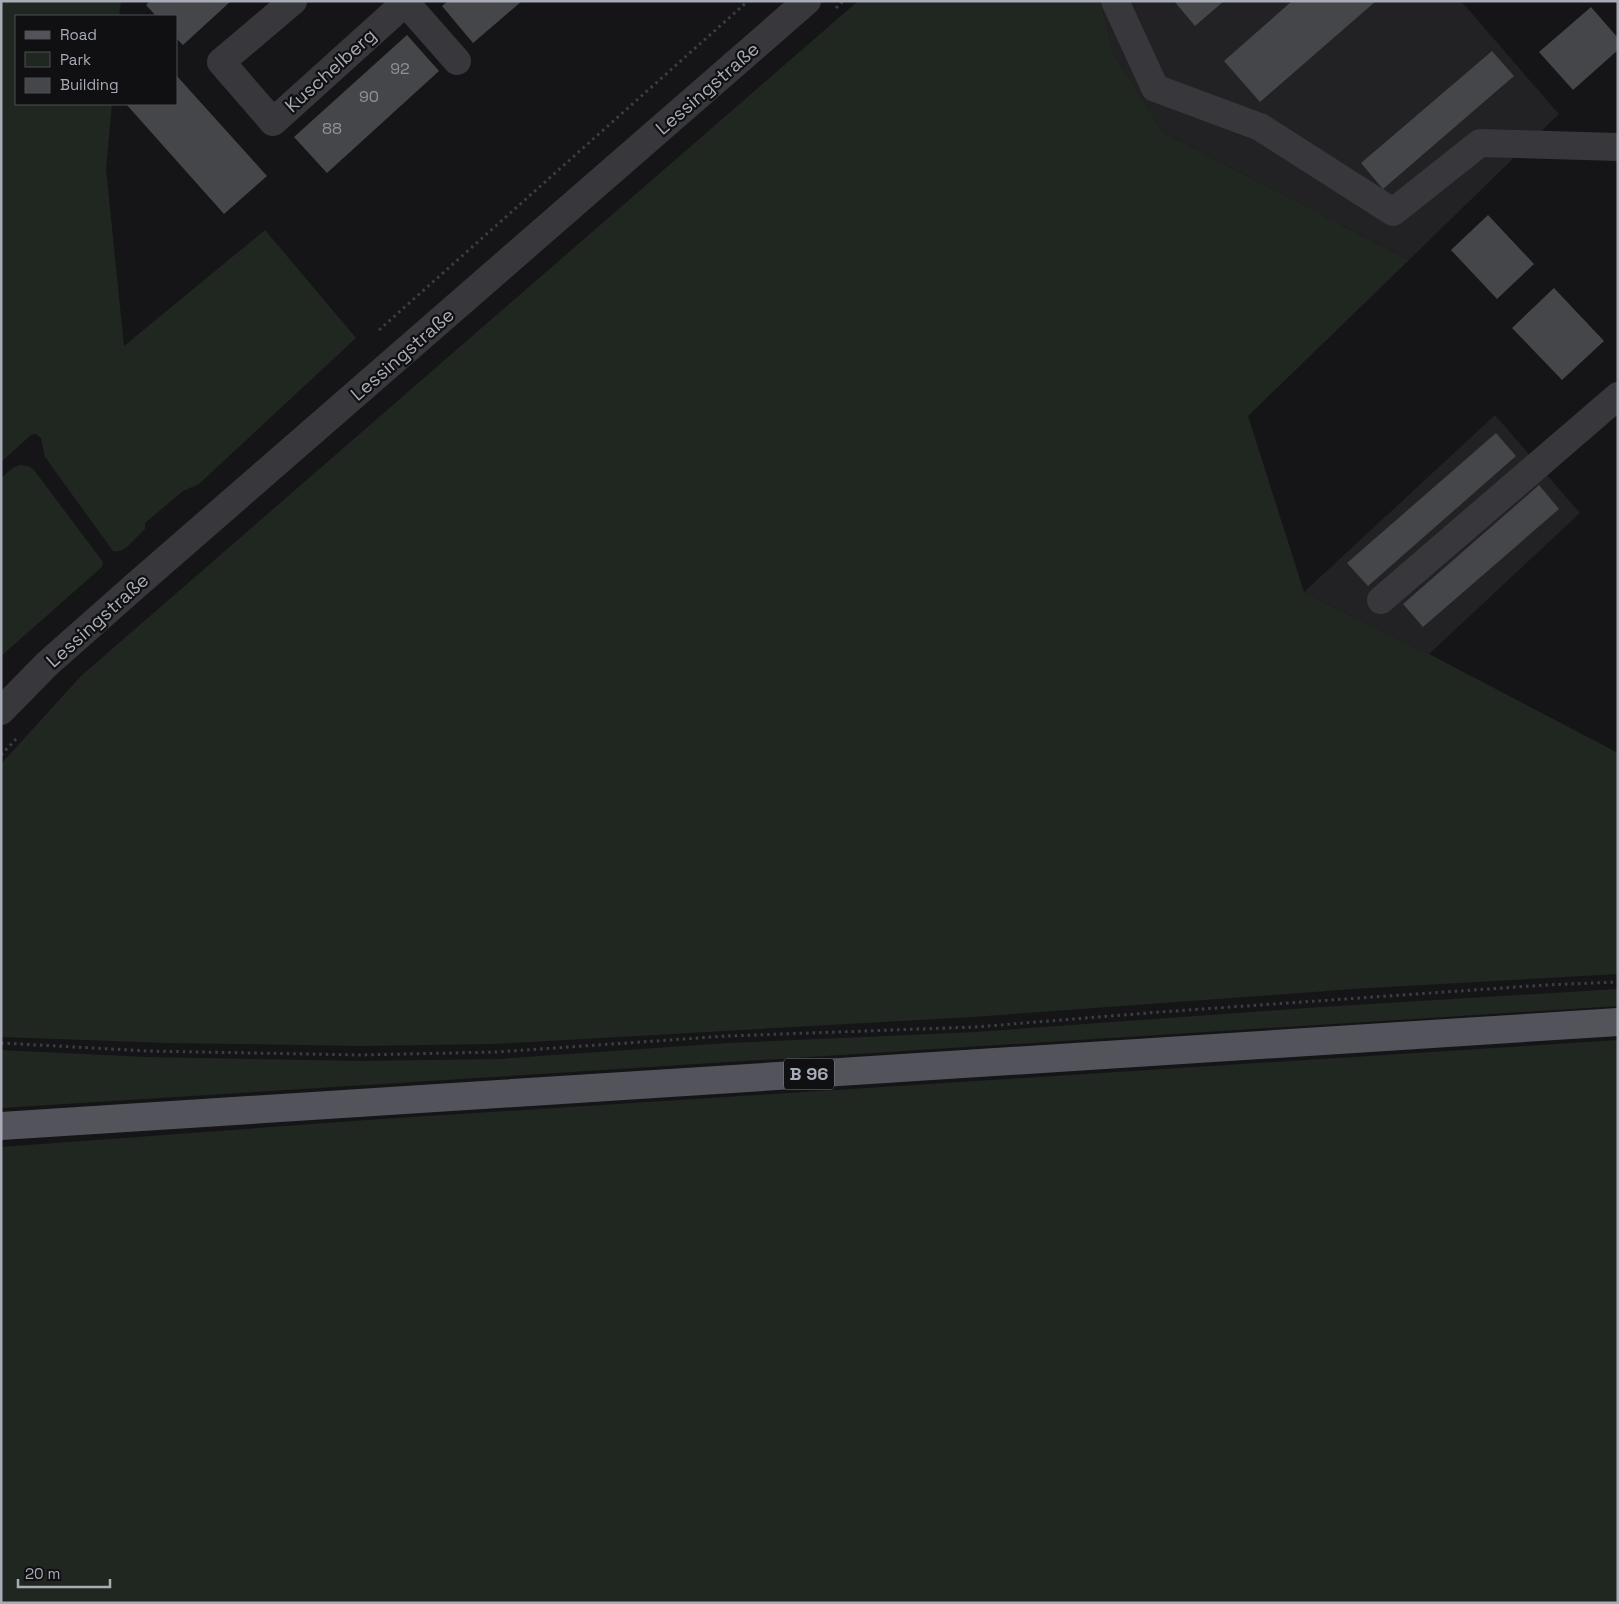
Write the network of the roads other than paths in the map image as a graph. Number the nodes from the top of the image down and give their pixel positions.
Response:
1 (293, 1) edge
2 (807, 1) edge
3 (1115, 1) edge
4 (407, 2) edge
5 (457, 61) dead end
6 (1618, 148) edge
7 (1618, 396) edge
8 (1381, 600) dead end
9 (1, 711) edge
10 (1618, 1022) edge
11 (1, 1126) edge

1 - 4 street, Kuschelberg
2 - 9 street, Lessingstraße
3 - 6 street
4 - 5 street, Kuschelberg
7 - 8 street
10 - 11 main road, B 96

